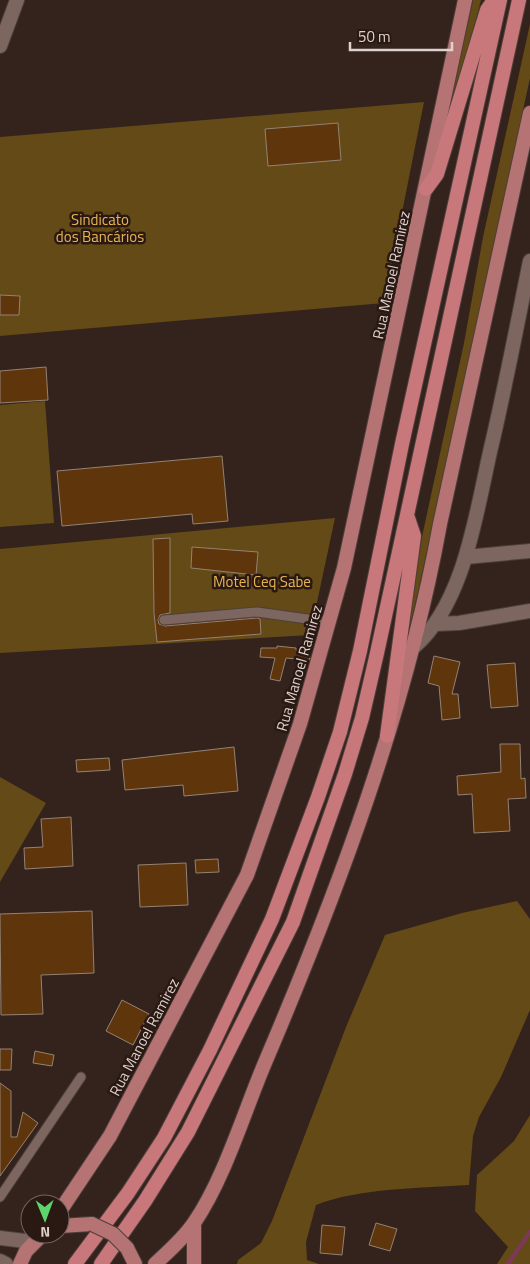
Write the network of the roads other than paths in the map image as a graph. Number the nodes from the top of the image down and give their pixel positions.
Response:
1 (17, 0) edge
2 (465, 0) edge
3 (494, 0) edge
4 (500, 0) edge
5 (519, 0) edge
6 (0, 46) edge
7 (530, 113) edge
8 (426, 189) junction
9 (530, 261) edge
10 (408, 518) junction
11 (530, 551) edge
12 (466, 557) junction
13 (530, 611) edge
14 (164, 620) dead end
15 (330, 622) junction
16 (436, 624) junction
17 (414, 647) junction
18 (386, 736) junction
19 (81, 1076) dead end
20 (0, 1197) edge
21 (70, 1197) edge
22 (194, 1223) junction
23 (70, 1225) edge
24 (0, 1238) edge
25 (20, 1238) edge
26 (34, 1244) edge
27 (0, 1261) edge
28 (6, 1264) edge
29 (20, 1264) edge
30 (75, 1264) edge
31 (101, 1264) edge
32 (135, 1264) edge
33 (155, 1264) edge
34 (194, 1264) edge

1 - 6 street
2 - 8 main road, Rua Manoel Ramirez
3 - 8 highway
4 - 30 highway
5 - 10 highway
7 - 17 main road
8 - 15 main road, Rua Manoel Ramirez
9 - 12 street
10 - 18 highway
10 - 31 highway
11 - 12 street
12 - 16 street
13 - 16 street
14 - 15 lane
15 - 21 main road, Rua Manoel Ramirez
16 - 17 street
17 - 18 main road
18 - 22 main road
19 - 20 lane
22 - 33 main road
22 - 34 main road
23 - 32 main road, bridge
24 - 25 street
26 - 29 main road
27 - 28 street

